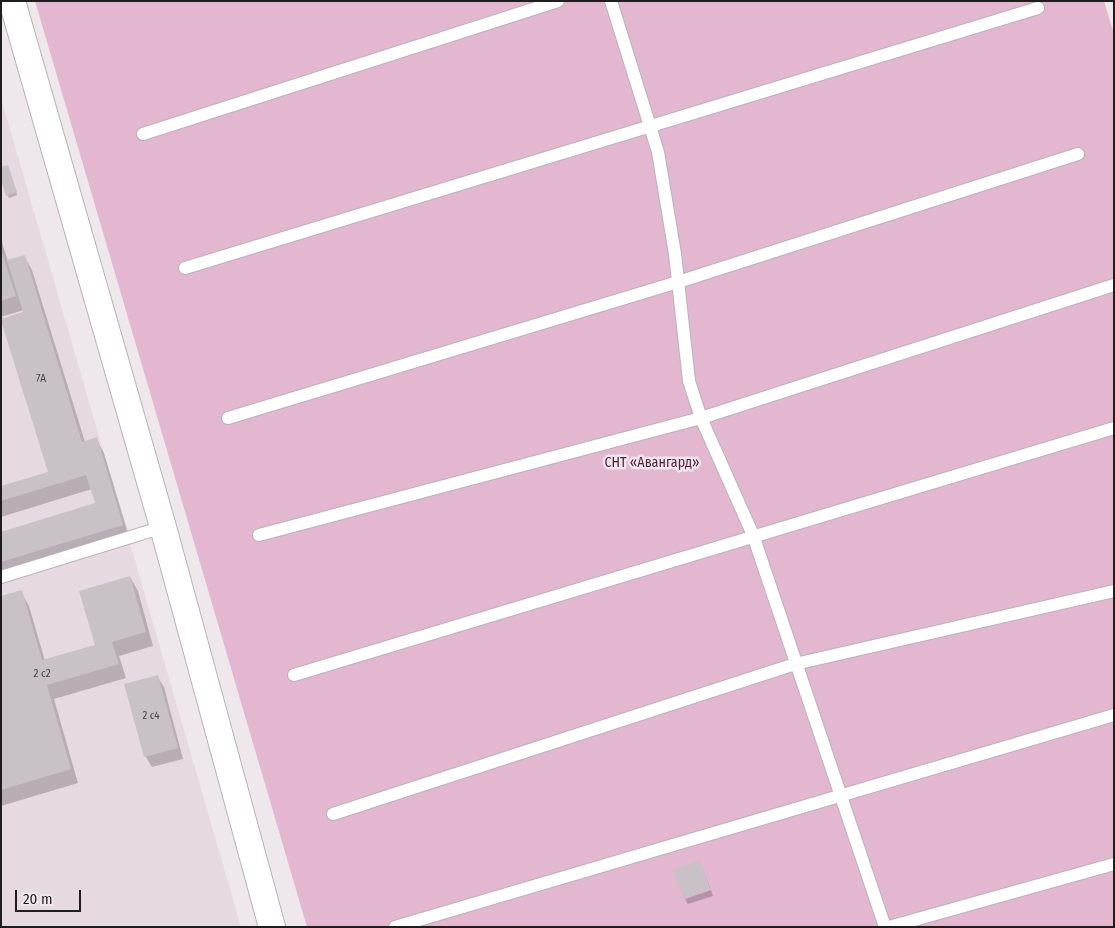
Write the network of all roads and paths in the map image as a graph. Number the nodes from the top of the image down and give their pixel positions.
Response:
1 (12, 1) edge
2 (558, 1) edge
3 (611, 1) edge
4 (1038, 8) dead end
5 (650, 127) junction
6 (143, 134) dead end
7 (1078, 154) dead end
8 (185, 268) dead end
9 (678, 282) junction
10 (1114, 285) edge
11 (228, 418) dead end
12 (700, 418) junction
13 (1114, 428) edge
14 (163, 527) junction
15 (259, 535) dead end
16 (753, 535) junction
17 (1, 577) edge
18 (1114, 591) edge
19 (795, 664) junction
20 (294, 675) dead end
21 (1114, 715) edge
22 (841, 794) junction
23 (333, 814) dead end
24 (1114, 864) edge
25 (272, 927) edge
26 (395, 927) edge
27 (887, 927) edge

1 - 14 street
2 - 6 lane
3 - 5 lane
4 - 5 lane
5 - 8 lane
5 - 9 lane
7 - 9 lane
9 - 11 lane
9 - 12 lane
10 - 12 lane
12 - 15 lane
12 - 16 lane
13 - 16 lane
14 - 17 lane
14 - 25 street
16 - 19 lane
16 - 20 lane
18 - 19 lane
19 - 22 lane
19 - 23 lane
21 - 22 lane
22 - 26 lane
22 - 27 lane
24 - 27 lane

